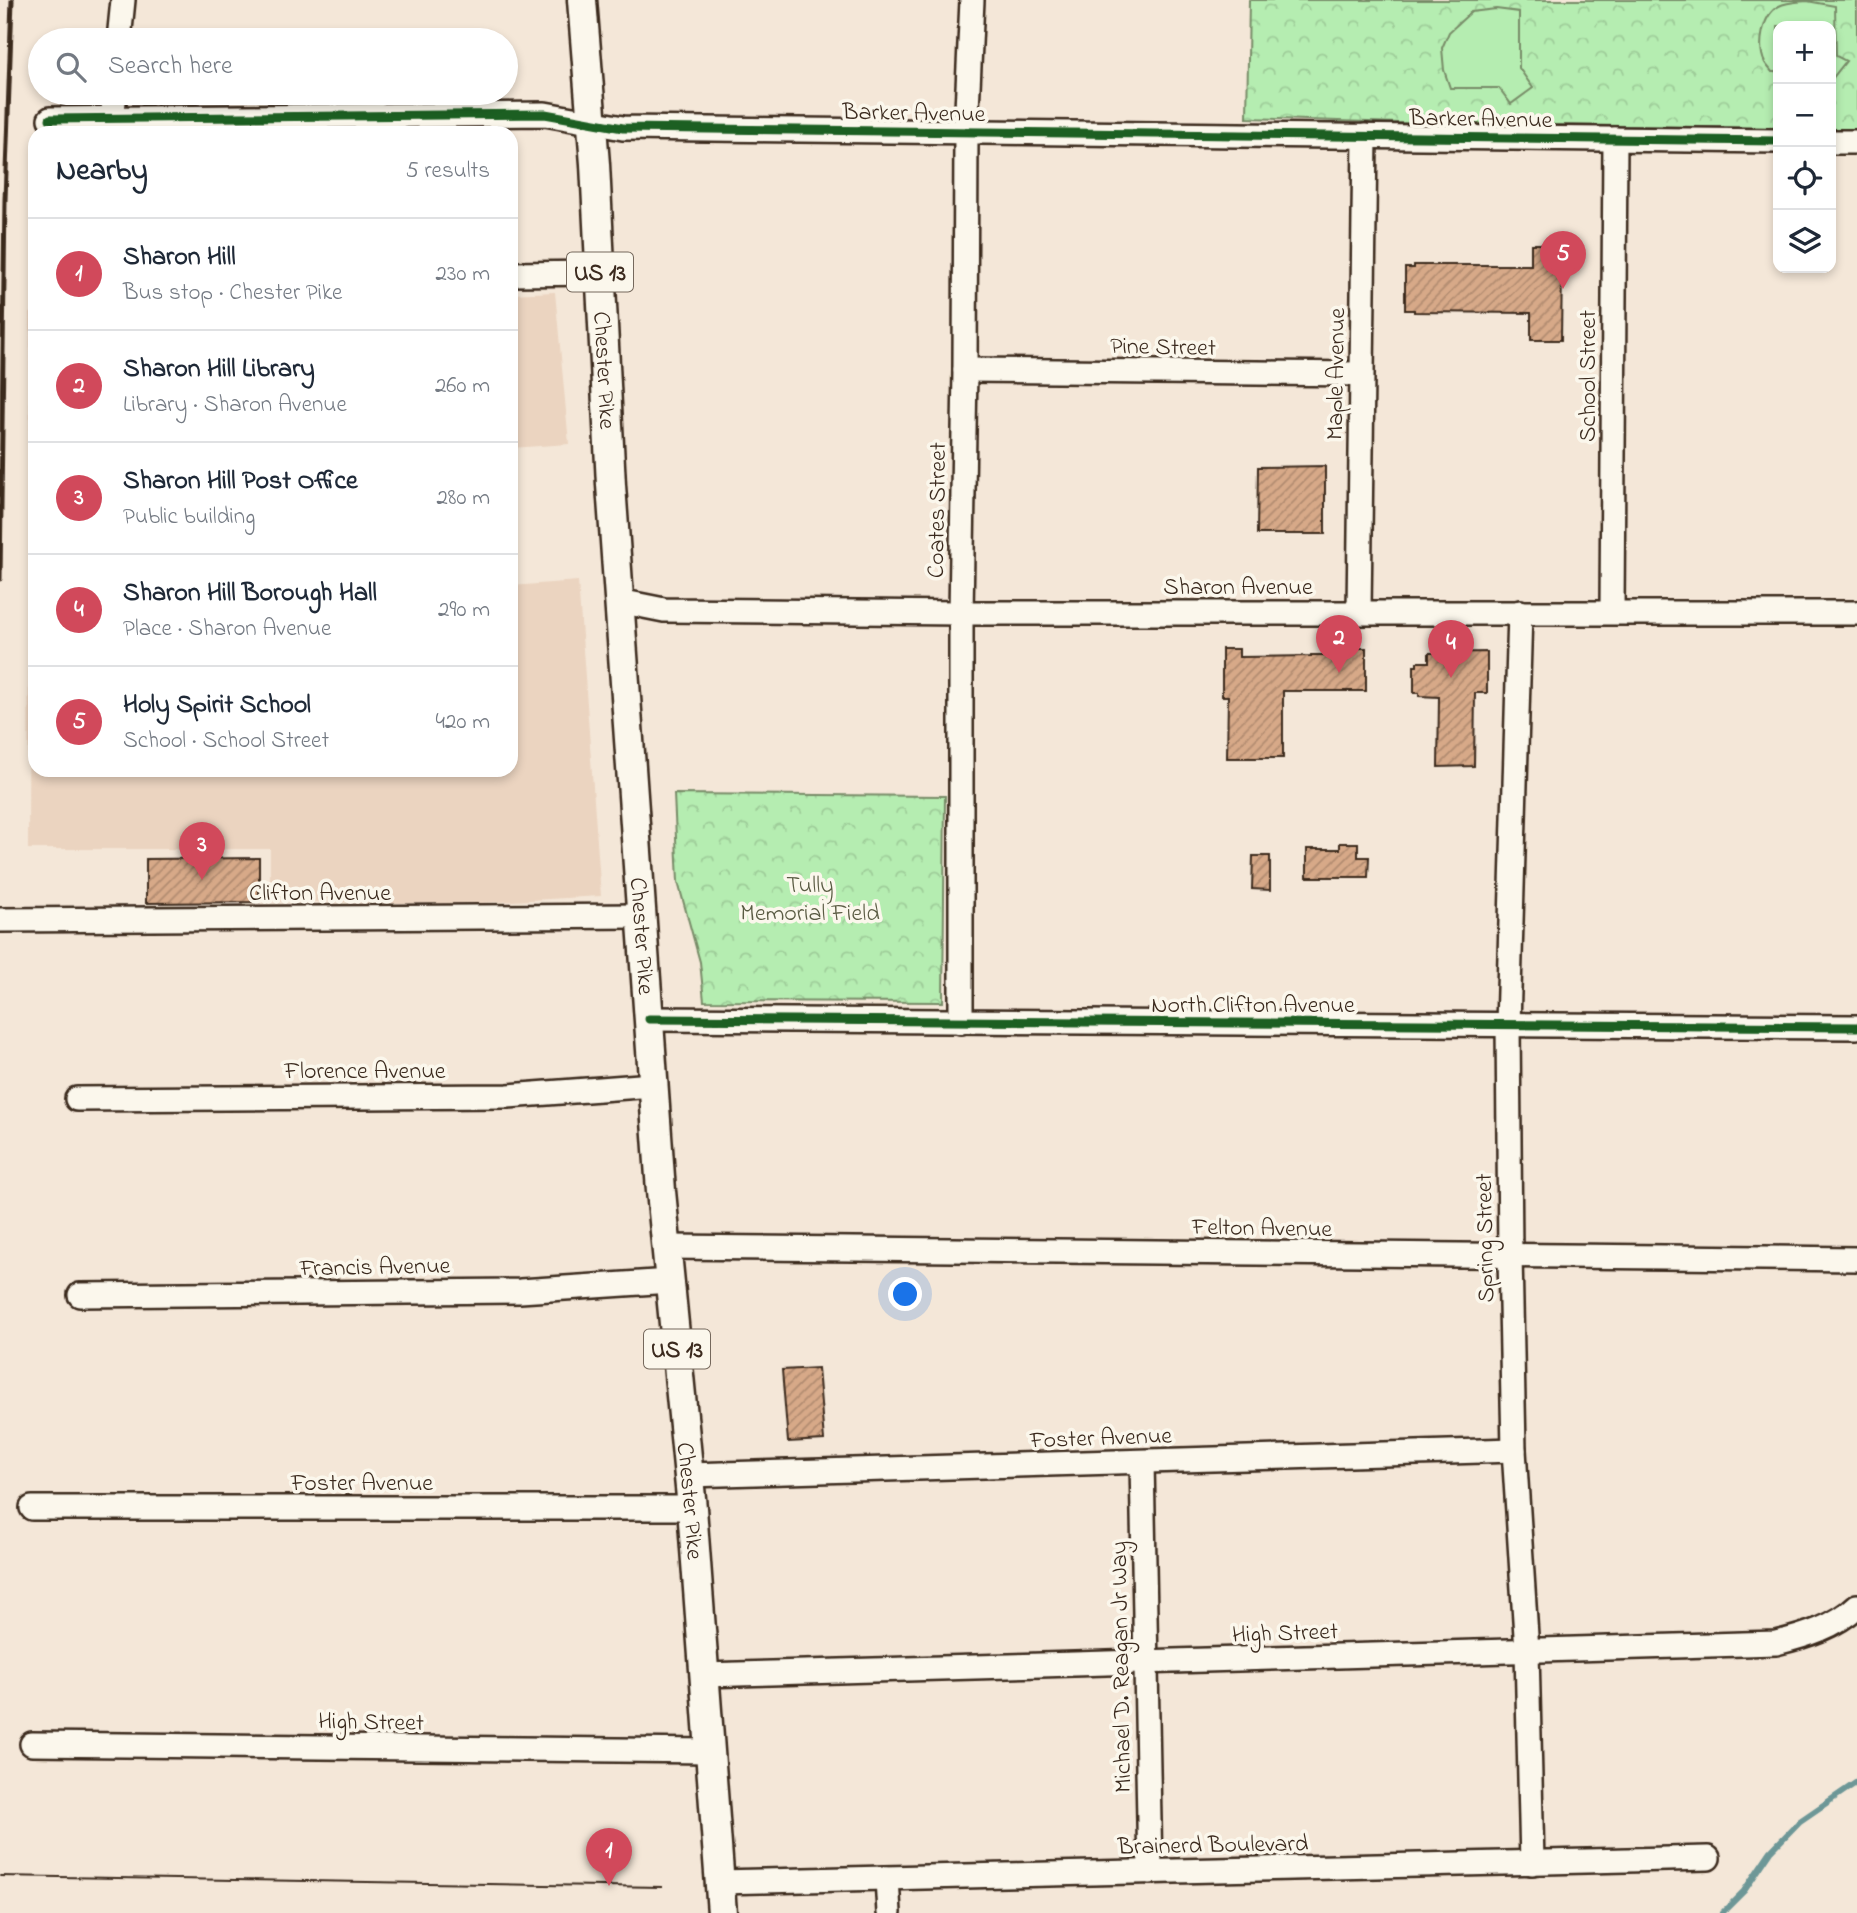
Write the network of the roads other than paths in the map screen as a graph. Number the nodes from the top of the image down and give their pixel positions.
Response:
1 (123, 0) edge
2 (582, 0) edge
3 (972, 0) edge
4 (120, 28) edge
5 (114, 105) edge
6 (112, 119) junction
7 (50, 120) dead end
8 (592, 122) junction
9 (966, 132) junction
10 (1365, 136) junction
11 (1615, 139) junction
12 (1773, 141) edge
13 (1836, 142) edge
14 (1857, 142) edge
15 (600, 273) junction
16 (518, 274) edge
17 (965, 370) junction
18 (1360, 374) junction
19 (619, 601) junction
20 (961, 612) junction
21 (1359, 612) junction
22 (1520, 612) junction
23 (1612, 612) junction
24 (1857, 613) edge
25 (641, 916) junction
26 (0, 920) edge
27 (649, 1019) junction
28 (961, 1022) junction
29 (1508, 1025) junction
30 (1857, 1027) edge
31 (653, 1085) junction
32 (77, 1098) dead end
33 (666, 1247) junction
34 (1510, 1255) junction
35 (1857, 1259) edge
36 (670, 1280) junction
37 (80, 1295) dead end
38 (1514, 1450) junction
39 (1142, 1462) junction
40 (689, 1475) junction
41 (32, 1508) dead end
42 (692, 1508) junction
43 (1857, 1606) edge
44 (1527, 1651) junction
45 (1145, 1662) junction
46 (704, 1675) junction
47 (32, 1744) dead end
48 (710, 1751) junction
49 (1708, 1858) dead end
50 (1532, 1863) junction
51 (1150, 1872) junction
52 (887, 1878) junction
53 (719, 1882) junction
54 (722, 1913) edge
55 (889, 1913) edge

1 - 4 street
2 - 8 main road, Chester Pike / US 13
3 - 9 street, Coates Street
5 - 6 street
6 - 7 street, Barker Avenue
6 - 8 street, Barker Avenue
8 - 9 street, Barker Avenue
8 - 15 main road, Chester Pike / US 13
9 - 10 street, Barker Avenue
9 - 17 street, Coates Street
10 - 11 street, Barker Avenue
10 - 18 street, Maple Avenue
11 - 12 street, Barker Avenue
11 - 23 street, School Street
13 - 14 street
15 - 16 street
15 - 19 main road, Chester Pike / US 13
17 - 18 street, Pine Street
17 - 20 street, Coates Street
18 - 21 street, Maple Avenue
19 - 20 street, Sharon Avenue
19 - 25 main road, Chester Pike / US 13
20 - 21 street, Sharon Avenue
20 - 28 street, Coates Street
21 - 22 street, Sharon Avenue
22 - 23 street, Sharon Avenue
22 - 29 street, Spring Street
23 - 24 street, Sharon Avenue
25 - 26 street, Clifton Avenue
25 - 27 main road, Chester Pike / US 13
27 - 28 street, North Clifton Avenue
27 - 31 main road, Chester Pike / US 13
28 - 29 street, North Clifton Avenue
29 - 30 street, North Clifton Avenue
29 - 34 street, Spring Street
31 - 32 street, Florence Avenue
31 - 33 main road, Chester Pike / US 13
33 - 34 street, Felton Avenue
33 - 36 main road, Chester Pike / US 13
34 - 35 street, Felton Avenue
34 - 38 street, Spring Street
36 - 37 street, Francis Avenue
36 - 40 main road, Chester Pike / US 13
38 - 39 street, Foster Avenue
38 - 44 street, Spring Street
39 - 40 street, Foster Avenue
39 - 45 street, Michael D. Reagan Jr Way
40 - 42 main road, Chester Pike / US 13
41 - 42 street, Foster Avenue
42 - 46 main road, Chester Pike / US 13
43 - 44 street, High Street
44 - 45 street, High Street
44 - 50 street, Spring Street
45 - 46 street, High Street
45 - 51 street, Michael D. Reagan Jr Way
46 - 48 main road, Chester Pike / US 13
47 - 48 street, High Street
48 - 53 main road, Chester Pike / US 13
49 - 50 street, Brainerd Boulevard
50 - 51 street, Brainerd Boulevard
51 - 52 street, Brainerd Boulevard
52 - 53 street, Brainerd Boulevard
52 - 55 street
53 - 54 main road, Chester Pike / US 13

